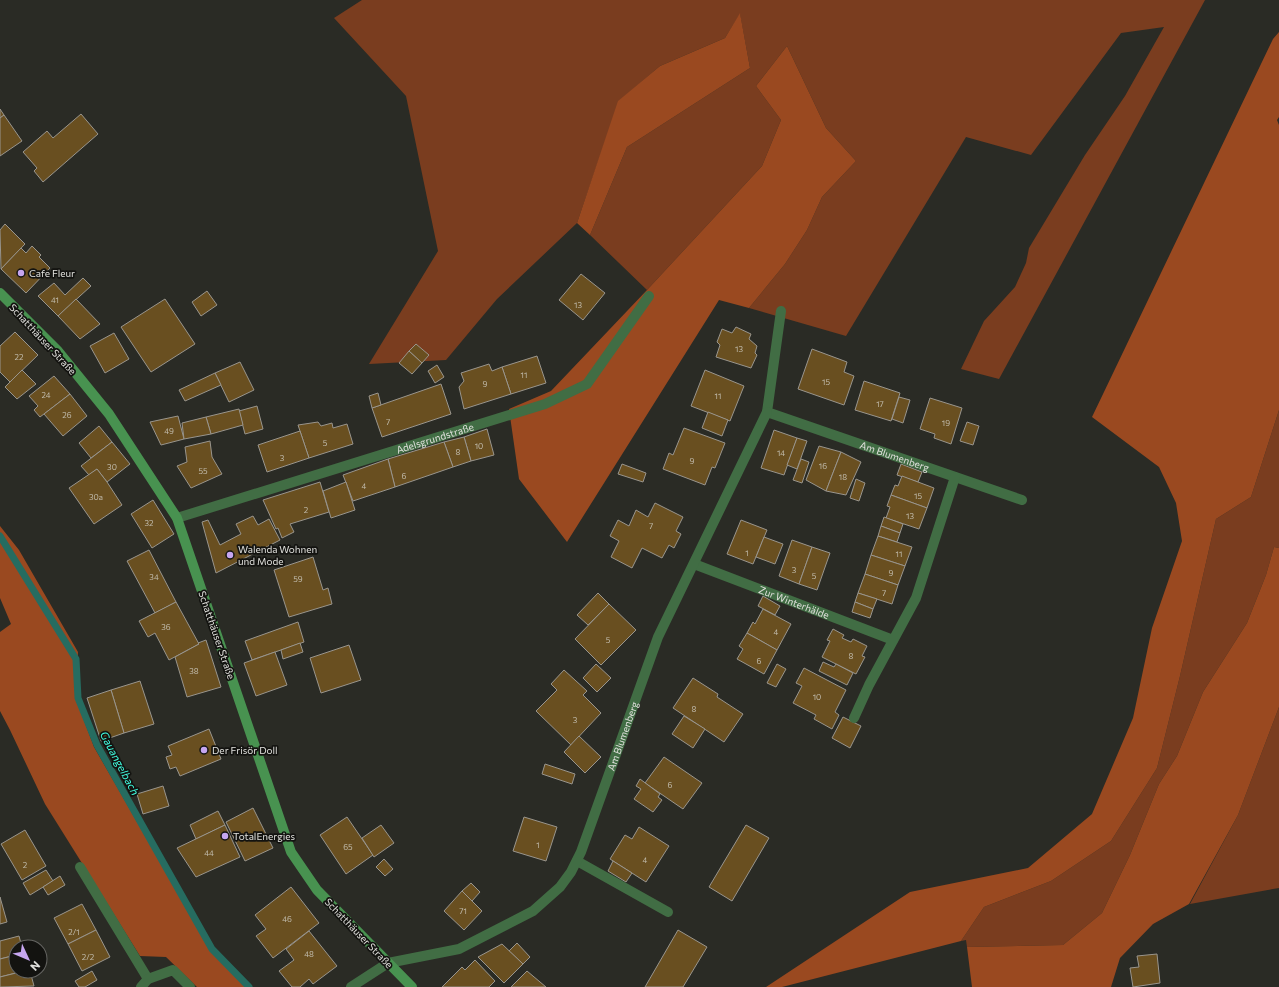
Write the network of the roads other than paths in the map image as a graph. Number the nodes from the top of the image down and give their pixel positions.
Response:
1 (0, 292) edge
2 (649, 296) dead end
3 (781, 311) dead end
4 (767, 412) junction
5 (955, 477) junction
6 (1022, 500) dead end
7 (177, 518) junction
8 (694, 564) junction
9 (893, 640) junction
10 (854, 718) dead end
11 (577, 861) junction
12 (80, 867) dead end
13 (668, 912) dead end
14 (388, 963) junction
15 (148, 979) junction
16 (141, 987) edge
17 (190, 987) edge
18 (351, 987) edge
19 (412, 987) edge

1 - 7 main road, Schatthäuser Straße
2 - 7 street, Adelsgrundstraße
3 - 4 street, Am Blumenberg
4 - 5 street, Am Blumenberg
4 - 8 street, Am Blumenberg
5 - 6 street, Am Blumenberg
5 - 9 street
7 - 14 main road, Schatthäuser Straße
8 - 9 street, Zur Winterhälde
8 - 11 street, Am Blumenberg
9 - 10 street
11 - 13 street
11 - 14 street, Am Blumenberg
12 - 15 street
14 - 18 street
14 - 19 main road, Schatthäuser Straße
15 - 16 street
15 - 17 street

